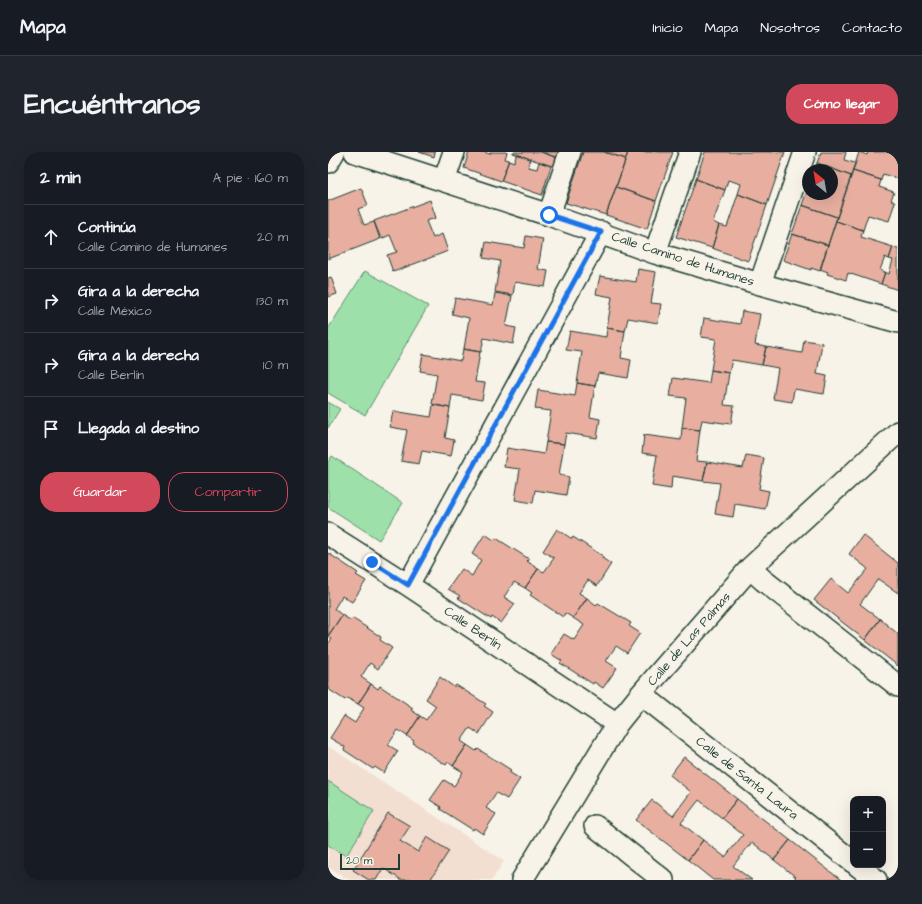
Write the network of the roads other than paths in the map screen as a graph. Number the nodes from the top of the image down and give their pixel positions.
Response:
1 (334, 152) edge
2 (355, 152) edge
3 (454, 152) edge
4 (570, 152) edge
5 (690, 152) edge
6 (805, 152) edge
7 (328, 162) edge
8 (444, 181) junction
9 (549, 215) junction
10 (601, 232) junction
11 (655, 253) junction
12 (760, 284) junction
13 (898, 322) edge
14 (898, 432) edge
15 (328, 534) edge
16 (750, 568) junction
17 (408, 585) junction
18 (898, 686) edge
19 (641, 694) junction
20 (617, 724) junction
21 (595, 826) dead end
22 (850, 860) edge
23 (861, 868) edge
24 (522, 880) edge
25 (663, 880) edge
26 (876, 880) edge

1 - 7 street
2 - 8 street, Calle Camino de Humanes
3 - 8 street
4 - 9 street
5 - 11 street
6 - 12 street
8 - 9 street, Calle Camino de Humanes
9 - 10 street, Calle Camino de Humanes
10 - 11 street, Calle Camino de Humanes
10 - 17 street
11 - 12 street, Calle Camino de Humanes
12 - 13 street, Calle Camino de Humanes
14 - 16 street, Calle de Las Palmas
15 - 17 street, Calle Berlín
16 - 18 street
16 - 19 street, Calle de Las Palmas
17 - 20 street, Calle Berlín
19 - 20 street, Calle de Las Palmas
19 - 22 street, Calle de Santa Laura
20 - 24 street, Calle de Las Palmas
21 - 25 street
23 - 26 street

